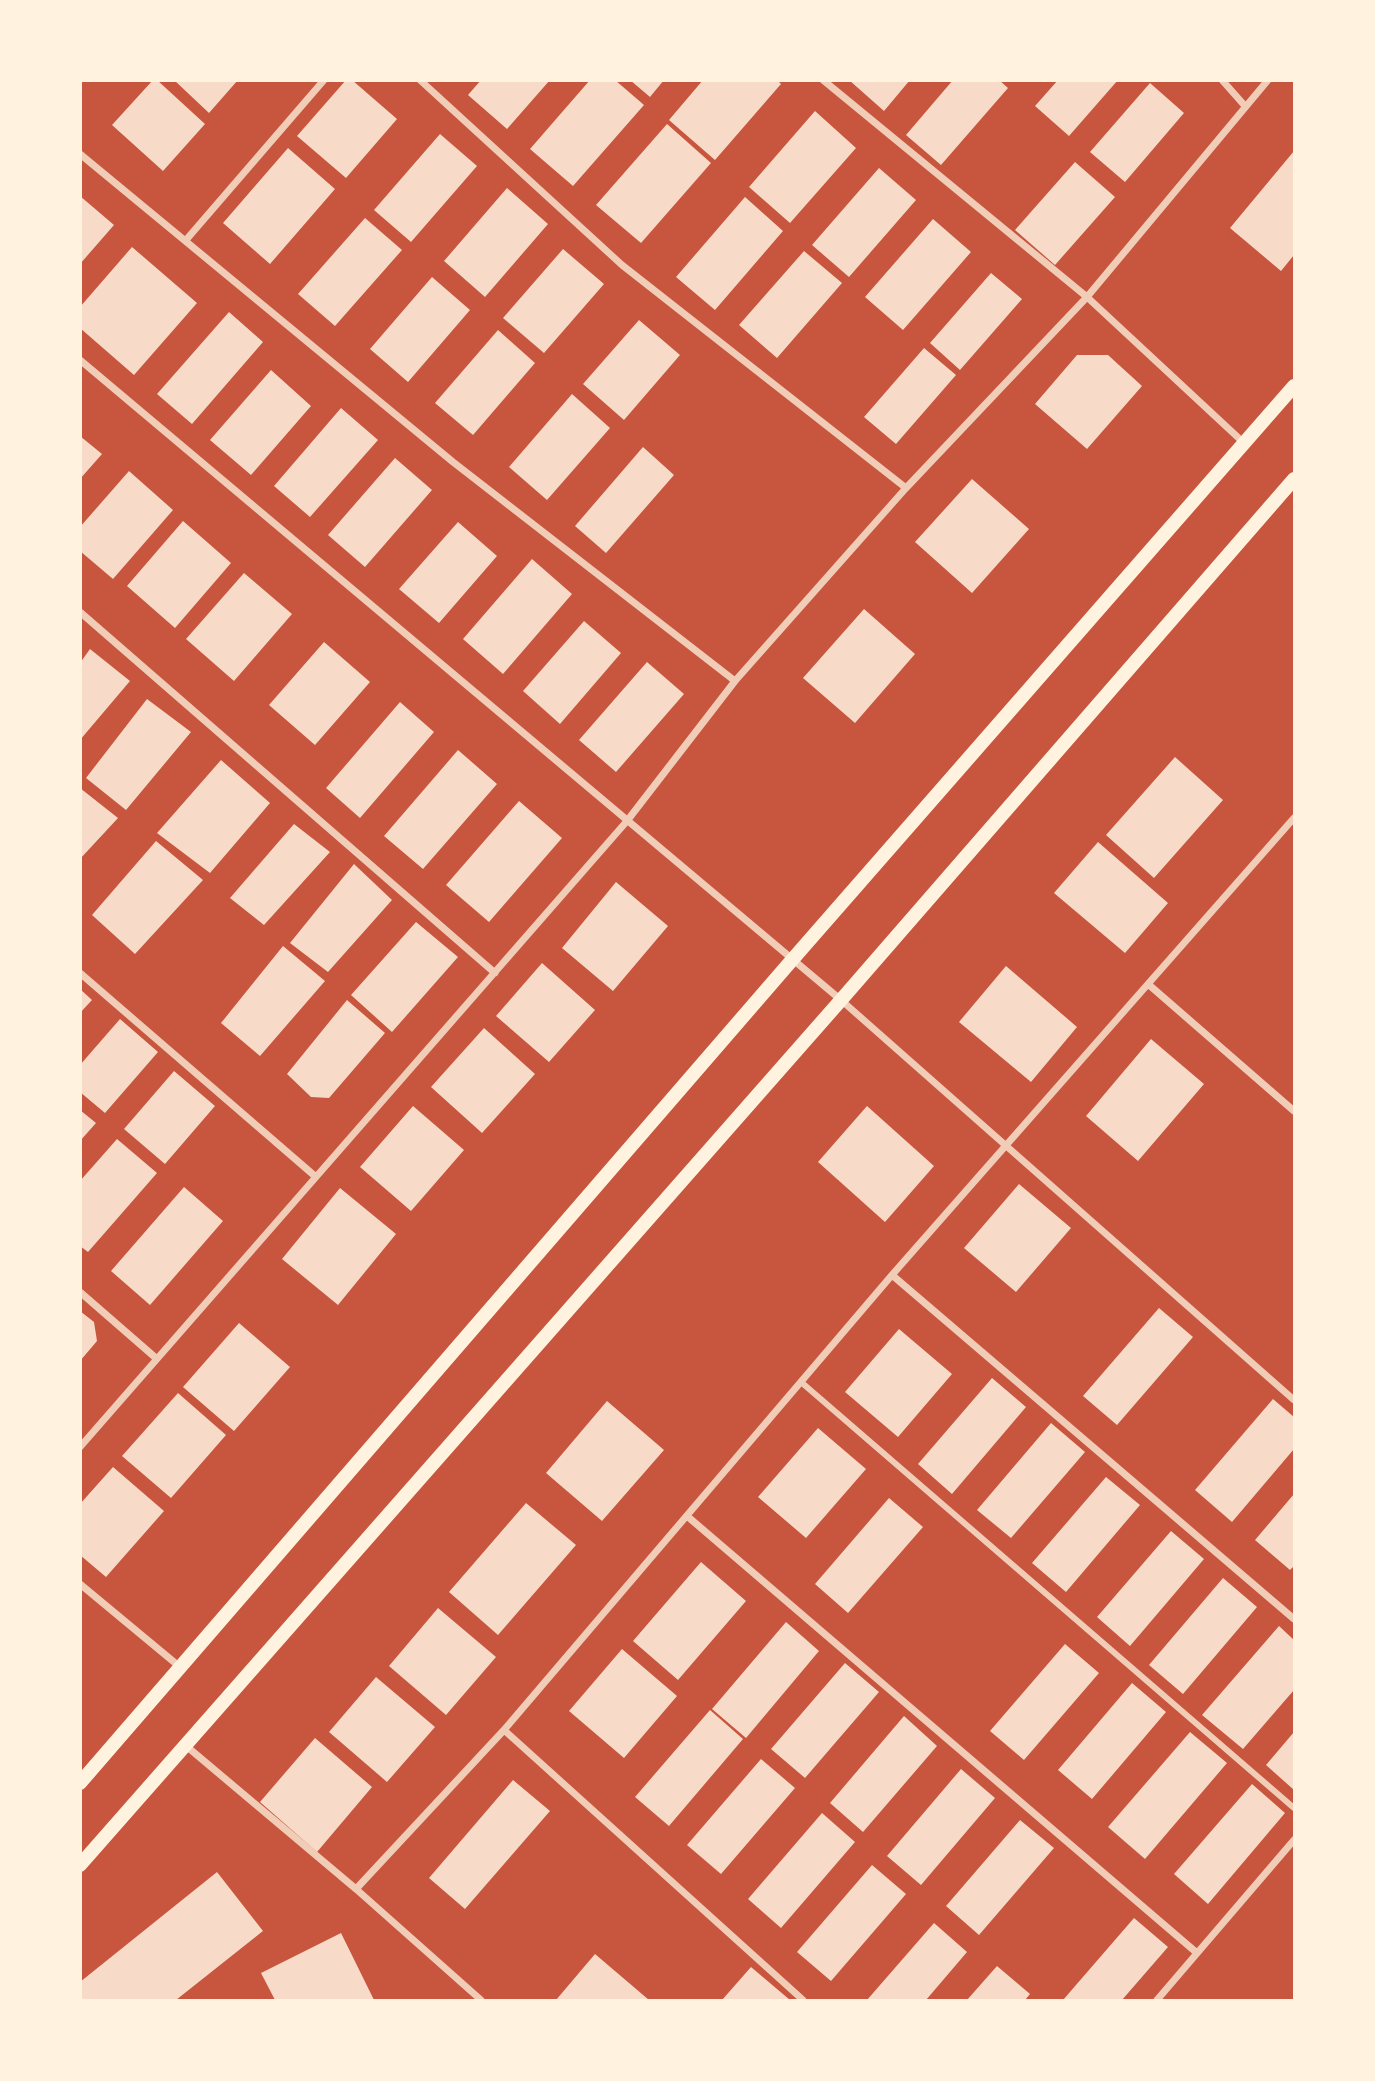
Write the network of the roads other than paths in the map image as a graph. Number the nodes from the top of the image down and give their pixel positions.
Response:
1 (324, 80) edge
2 (420, 80) edge
3 (823, 80) edge
4 (1222, 80) edge
5 (1268, 80) edge
6 (1245, 106) junction
7 (80, 155) edge
8 (186, 240) junction
9 (1087, 297) junction
10 (81, 361) edge
11 (1294, 386) edge
12 (1244, 443) junction
13 (1294, 480) edge
14 (906, 488) junction
15 (80, 611) edge
16 (735, 681) junction
17 (1294, 818) edge
18 (627, 821) junction
19 (792, 960) junction
20 (80, 972) edge
21 (495, 973) junction
22 (1147, 984) junction
23 (841, 1000) junction
24 (1294, 1111) edge
25 (1005, 1145) junction
26 (316, 1177) junction
27 (892, 1275) junction
28 (80, 1292) edge
29 (157, 1359) junction
30 (801, 1382) junction
31 (1294, 1400) edge
32 (80, 1447) edge
33 (687, 1516) junction
34 (80, 1584) edge
35 (1294, 1619) edge
36 (180, 1667) junction
37 (504, 1730) junction
38 (185, 1745) junction
39 (80, 1783) edge
40 (1294, 1808) edge
41 (1294, 1840) edge
42 (80, 1865) edge
43 (356, 1889) junction
44 (1197, 1953) junction
45 (481, 2000) edge
46 (803, 2000) edge
47 (1157, 2000) edge

1 - 8 street
2 - 14 street
3 - 9 street
4 - 6 street
5 - 6 street
6 - 9 street
7 - 8 street
8 - 16 street
9 - 12 street
9 - 14 street
10 - 18 street
11 - 12 main road
12 - 19 main road
13 - 23 main road
14 - 16 street
15 - 21 street
16 - 18 street
17 - 22 street
18 - 19 street
18 - 21 street
19 - 23 street
19 - 36 main road
20 - 26 street
21 - 26 street
22 - 24 street
22 - 25 street
23 - 25 street
23 - 38 main road
25 - 27 street
25 - 31 street
26 - 29 street
27 - 30 street
27 - 35 street
28 - 29 street
29 - 32 street
30 - 33 street
30 - 40 street
33 - 37 street
33 - 44 street
34 - 36 street
36 - 39 main road
37 - 43 street
37 - 46 street
38 - 42 main road
38 - 43 street
41 - 44 street
43 - 45 street
44 - 47 street

